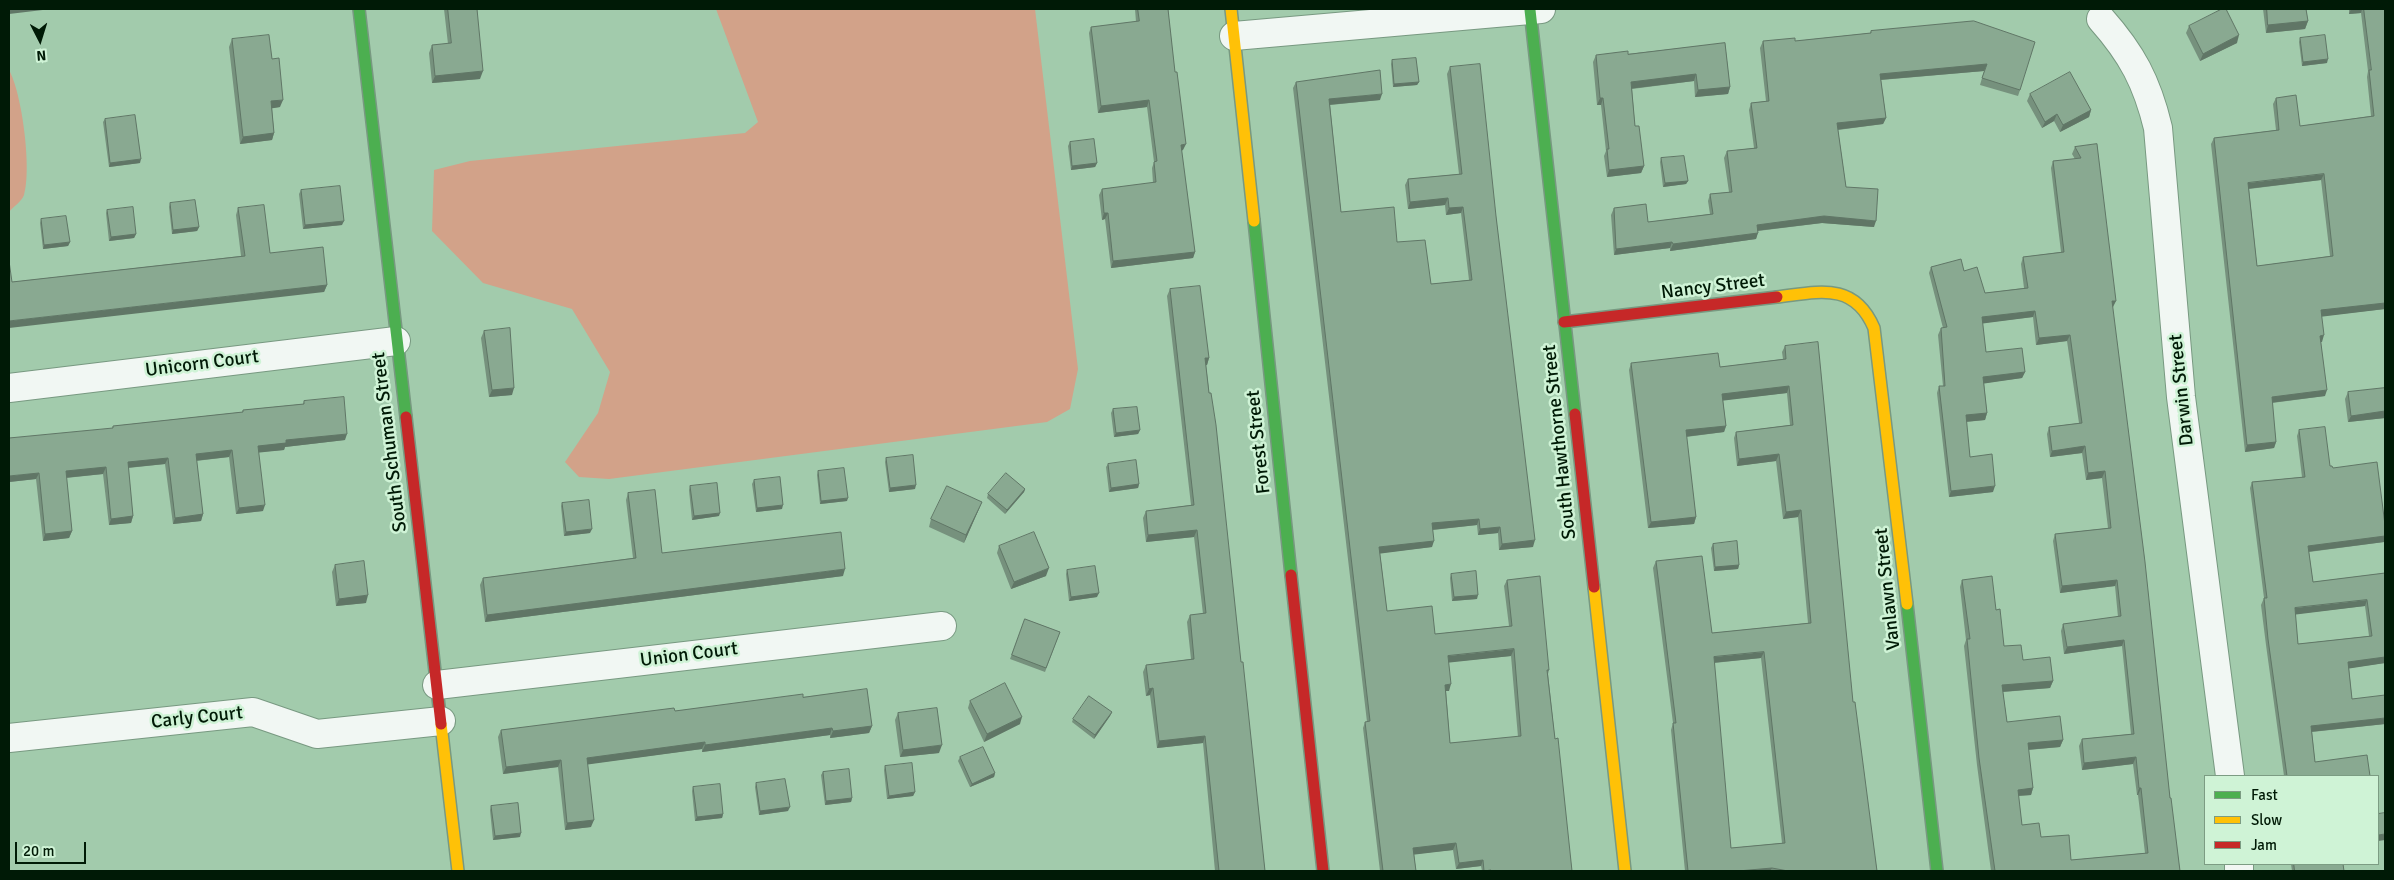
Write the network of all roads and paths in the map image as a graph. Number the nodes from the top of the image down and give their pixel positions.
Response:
1 (359, 9) edge
2 (1231, 9) edge
3 (1536, 9) edge
4 (2103, 12) edge
5 (1234, 36) junction
6 (1862, 307) joint
7 (1564, 322) junction
8 (396, 341) junction
9 (9, 388) edge
10 (942, 626) dead end
11 (437, 685) junction
12 (441, 721) junction
13 (9, 738) edge
14 (2230, 775) edge
15 (458, 871) edge
16 (1323, 871) edge
17 (1625, 871) edge
18 (1937, 871) edge

1 - 8 street, South Schuman Street
2 - 5 street, Forest Street
3 - 5 street
3 - 7 street, South Hawthorne Street
4 - 14 street, Darwin Street
5 - 16 street, Forest Street
6 - 7 street, Nancy Street
6 - 18 street, Vanlawn Street
7 - 17 street, South Hawthorne Street
8 - 9 street, Unicorn Court
8 - 11 street, South Schuman Street
10 - 11 street, Union Court
11 - 12 street, South Schuman Street
12 - 13 street, Carly Court
12 - 15 street, South Schuman Street

